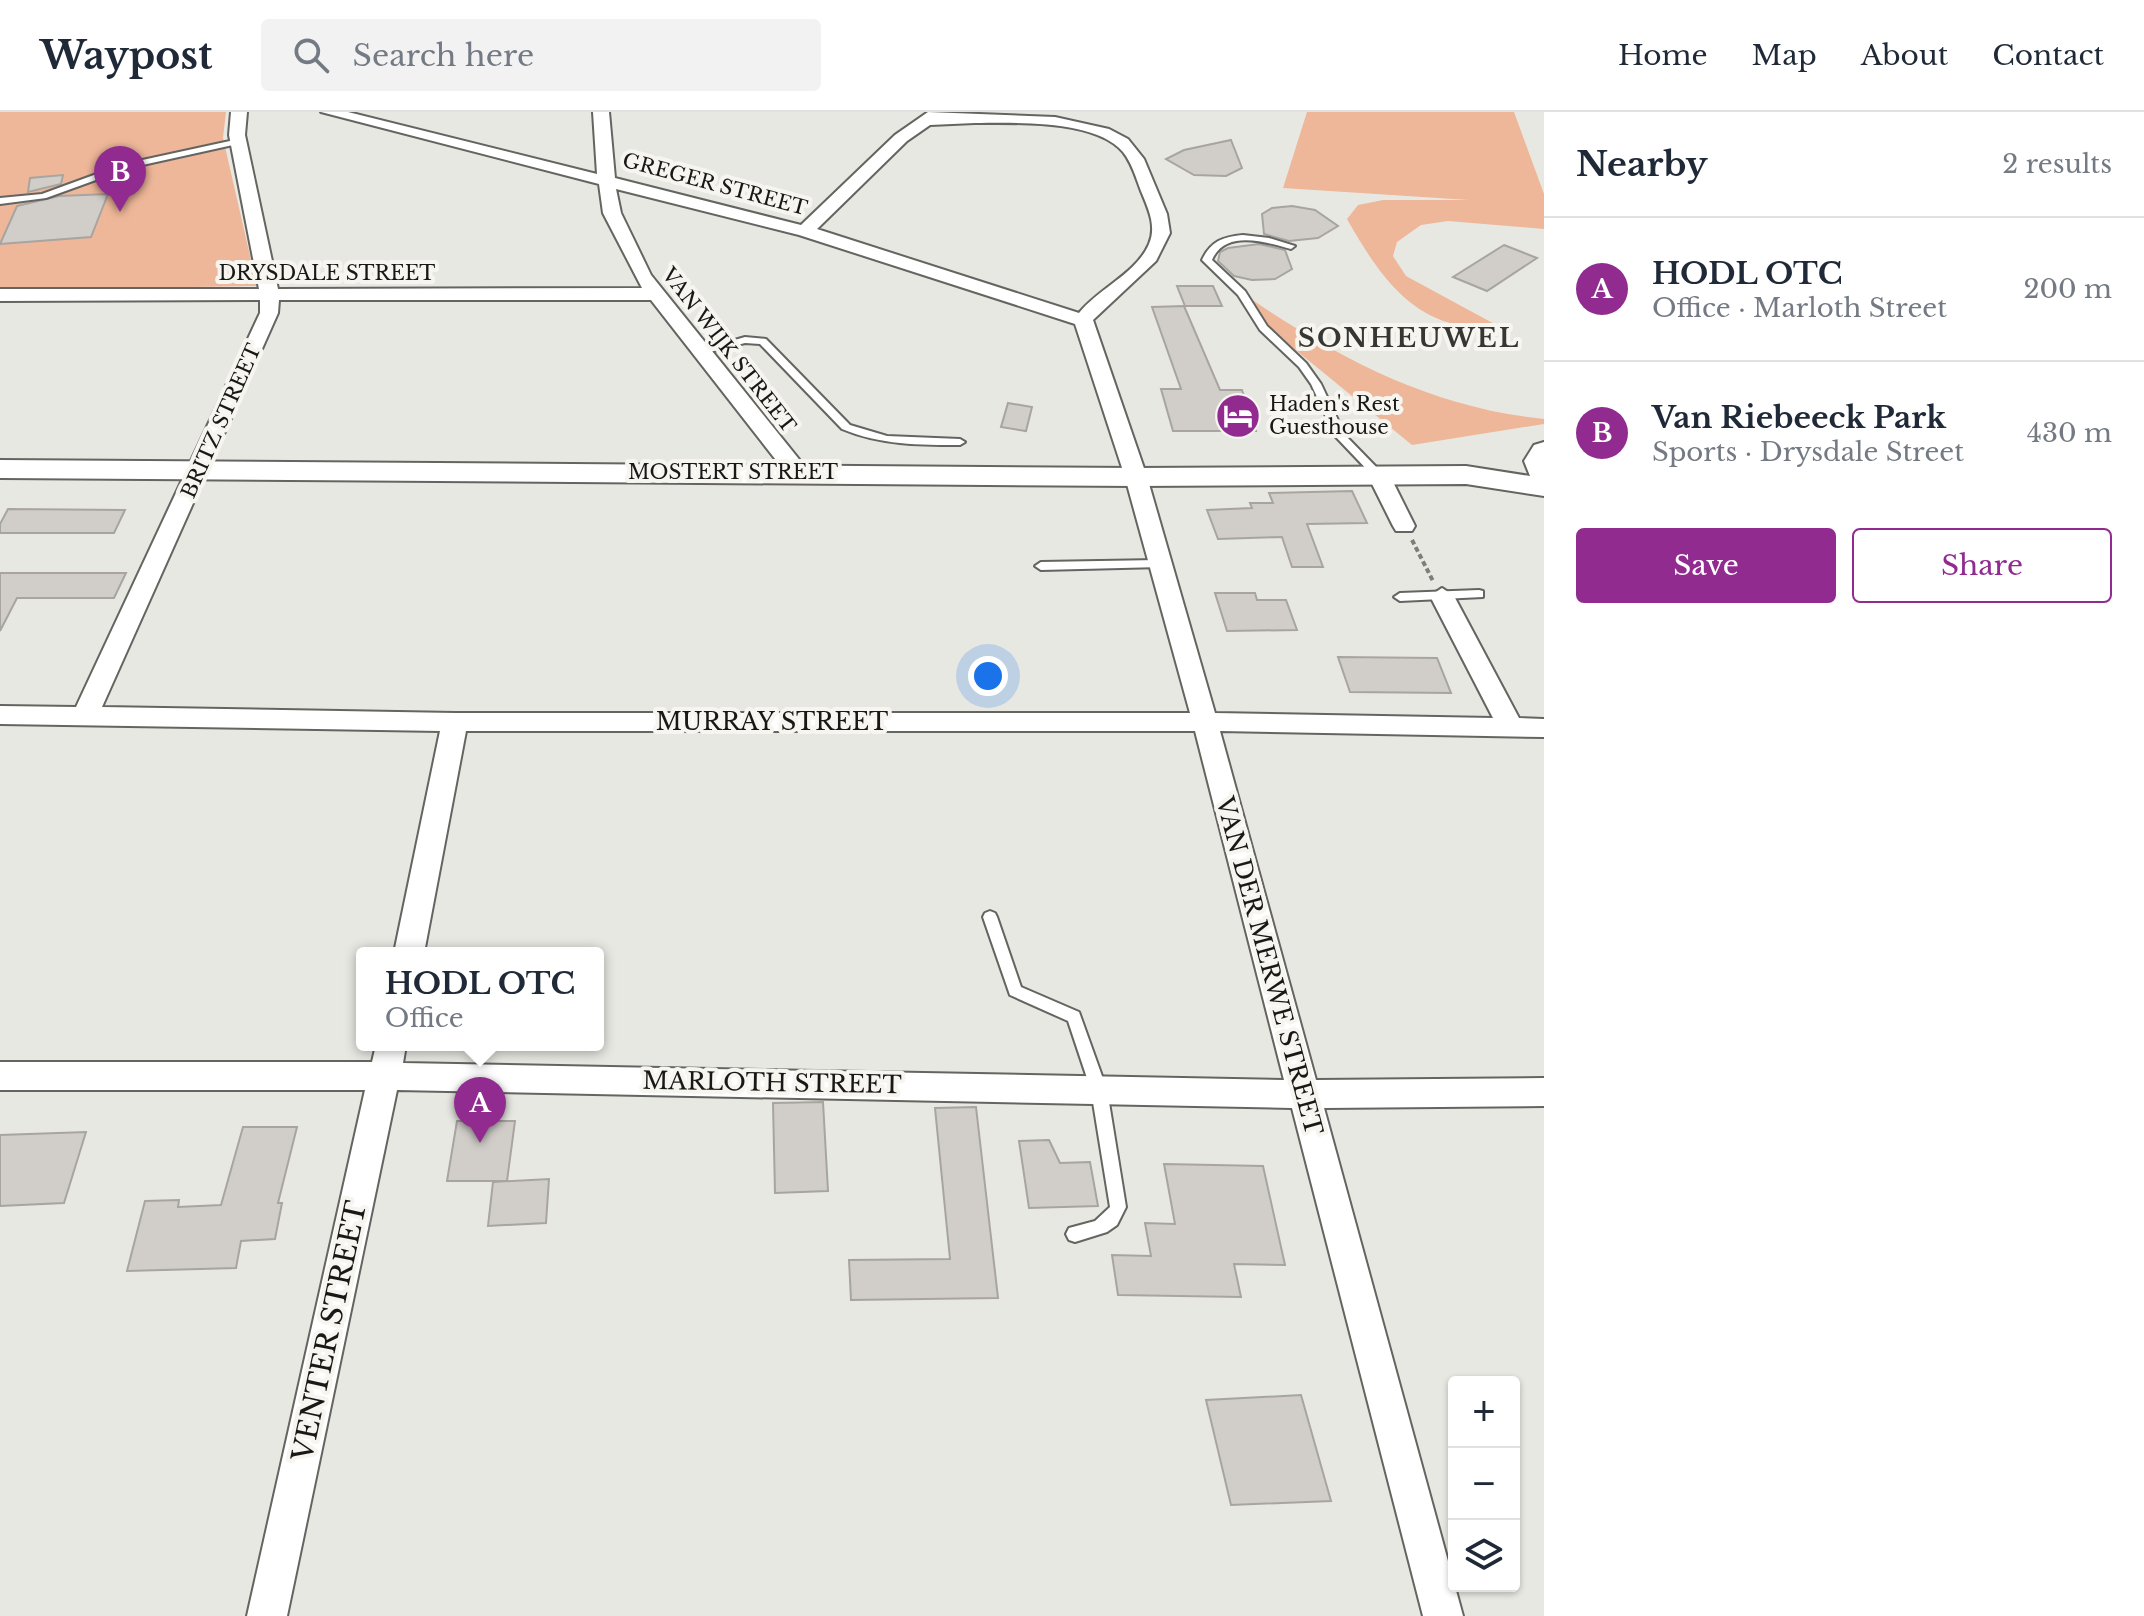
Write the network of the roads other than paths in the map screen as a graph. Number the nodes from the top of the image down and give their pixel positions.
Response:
1 (239, 112) edge
2 (329, 112) edge
3 (601, 112) edge
4 (933, 116) edge
5 (239, 141) junction
6 (605, 178) junction
7 (0, 201) edge
8 (805, 231) junction
9 (1291, 246) dead end
10 (654, 294) junction
11 (0, 295) edge
12 (270, 295) junction
13 (1083, 320) junction
14 (702, 351) junction
15 (960, 442) dead end
16 (1543, 468) edge
17 (0, 469) edge
18 (200, 469) junction
19 (798, 473) junction
20 (1379, 476) junction
21 (1136, 477) junction
22 (1404, 526) road end
23 (1158, 564) junction
24 (1041, 566) dead end
25 (1479, 594) dead end
26 (1442, 596) junction
27 (1400, 597) dead end
28 (86, 714) junction
29 (0, 715) edge
30 (455, 722) junction
31 (1205, 722) junction
32 (1511, 727) junction
33 (1544, 728) edge
34 (990, 917) dead end
35 (410, 947) edge
36 (388, 1060) edge
37 (0, 1076) edge
38 (1099, 1090) junction
39 (1544, 1092) edge
40 (1302, 1094) junction
41 (1075, 1234) dead end
42 (267, 1616) edge
43 (1443, 1616) edge

1 - 5 street, BRITZ STREET
2 - 6 street, GREGER STREET
3 - 6 street, VAN WIJK STREET
4 - 8 street
4 - 13 street
5 - 7 lane
5 - 12 street, BRITZ STREET
6 - 8 street, GREGER STREET
6 - 10 street, VAN WIJK STREET
8 - 13 street, GREGER STREET
9 - 20 lane
10 - 12 street, DRYSDALE STREET
10 - 14 street, VAN WIJK STREET
11 - 12 street, DRYSDALE STREET
12 - 18 street, BRITZ STREET
13 - 21 street, VAN DER MERWE STREET
14 - 15 lane
14 - 19 street, VAN WIJK STREET
16 - 20 street, MOSTERT STREET
17 - 18 street, MOSTERT STREET
18 - 19 street, MOSTERT STREET
18 - 28 street, BRITZ STREET
19 - 21 street, MOSTERT STREET
20 - 21 street, MOSTERT STREET
20 - 22 street
21 - 23 street, VAN DER MERWE STREET
23 - 24 lane
23 - 31 street, VAN DER MERWE STREET
25 - 26 lane
26 - 27 lane
26 - 32 street
28 - 29 street, MURRAY STREET
28 - 30 street, MURRAY STREET
30 - 31 street, MURRAY STREET
30 - 35 street
31 - 32 street, MURRAY STREET
31 - 40 street, VAN DER MERWE STREET
32 - 33 street, MURRAY STREET
34 - 38 lane
36 - 37 street, MARLOTH STREET
36 - 38 street, MARLOTH STREET
36 - 42 street, VENTER STREET
38 - 40 street, MARLOTH STREET
38 - 41 lane
39 - 40 street, MARLOTH STREET
40 - 43 street, VAN DER MERWE STREET

